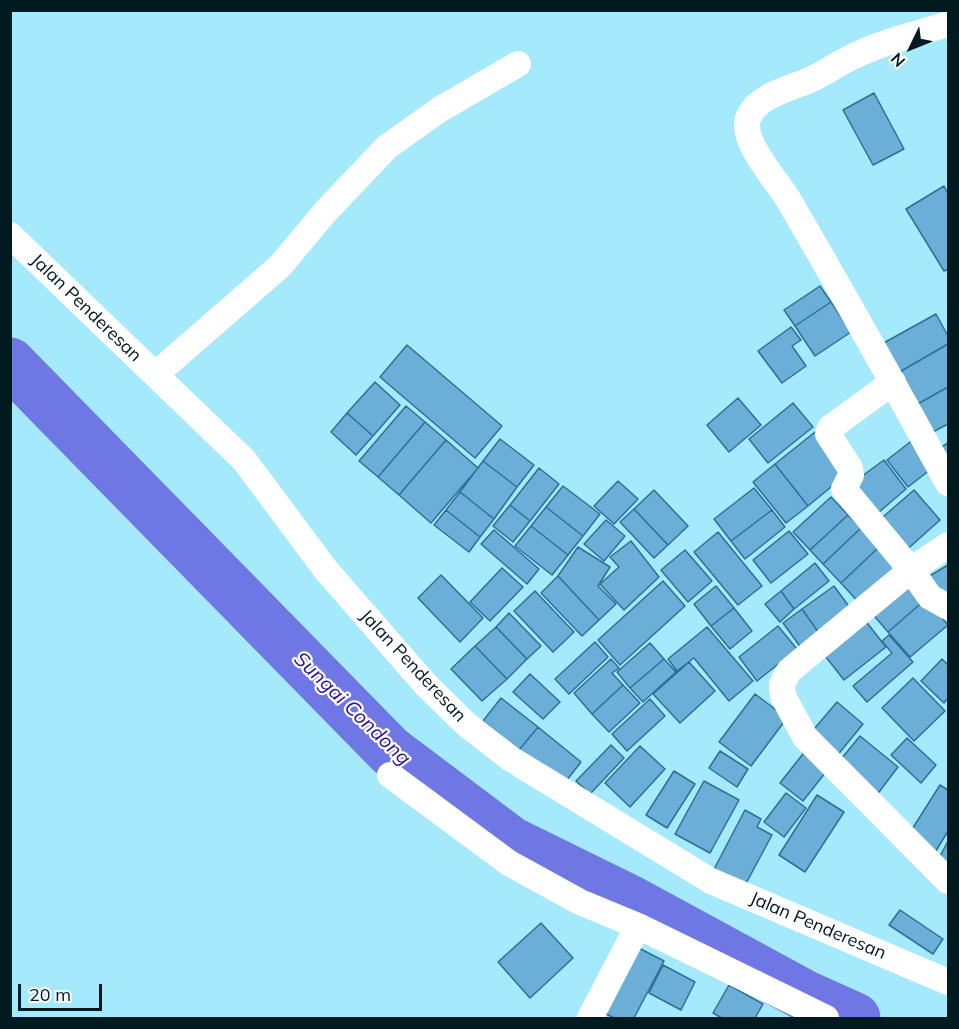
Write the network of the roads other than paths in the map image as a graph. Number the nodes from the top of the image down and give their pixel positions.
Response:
1 (948, 24) edge
2 (518, 63) dead end
3 (10, 235) edge
4 (156, 374) junction
5 (893, 382) junction
6 (948, 483) edge
7 (948, 545) edge
8 (911, 570) junction
9 (948, 607) edge
10 (390, 775) dead end
11 (948, 881) edge
12 (638, 926) junction
13 (948, 982) edge
14 (590, 1018) edge
15 (826, 1018) edge

1 - 5 street
2 - 4 street
3 - 4 street, Jalan Penderesan
4 - 13 street, Jalan Penderesan
5 - 6 street
5 - 8 street
7 - 8 street
8 - 9 street
8 - 11 street
10 - 12 street
12 - 14 street
12 - 15 street

